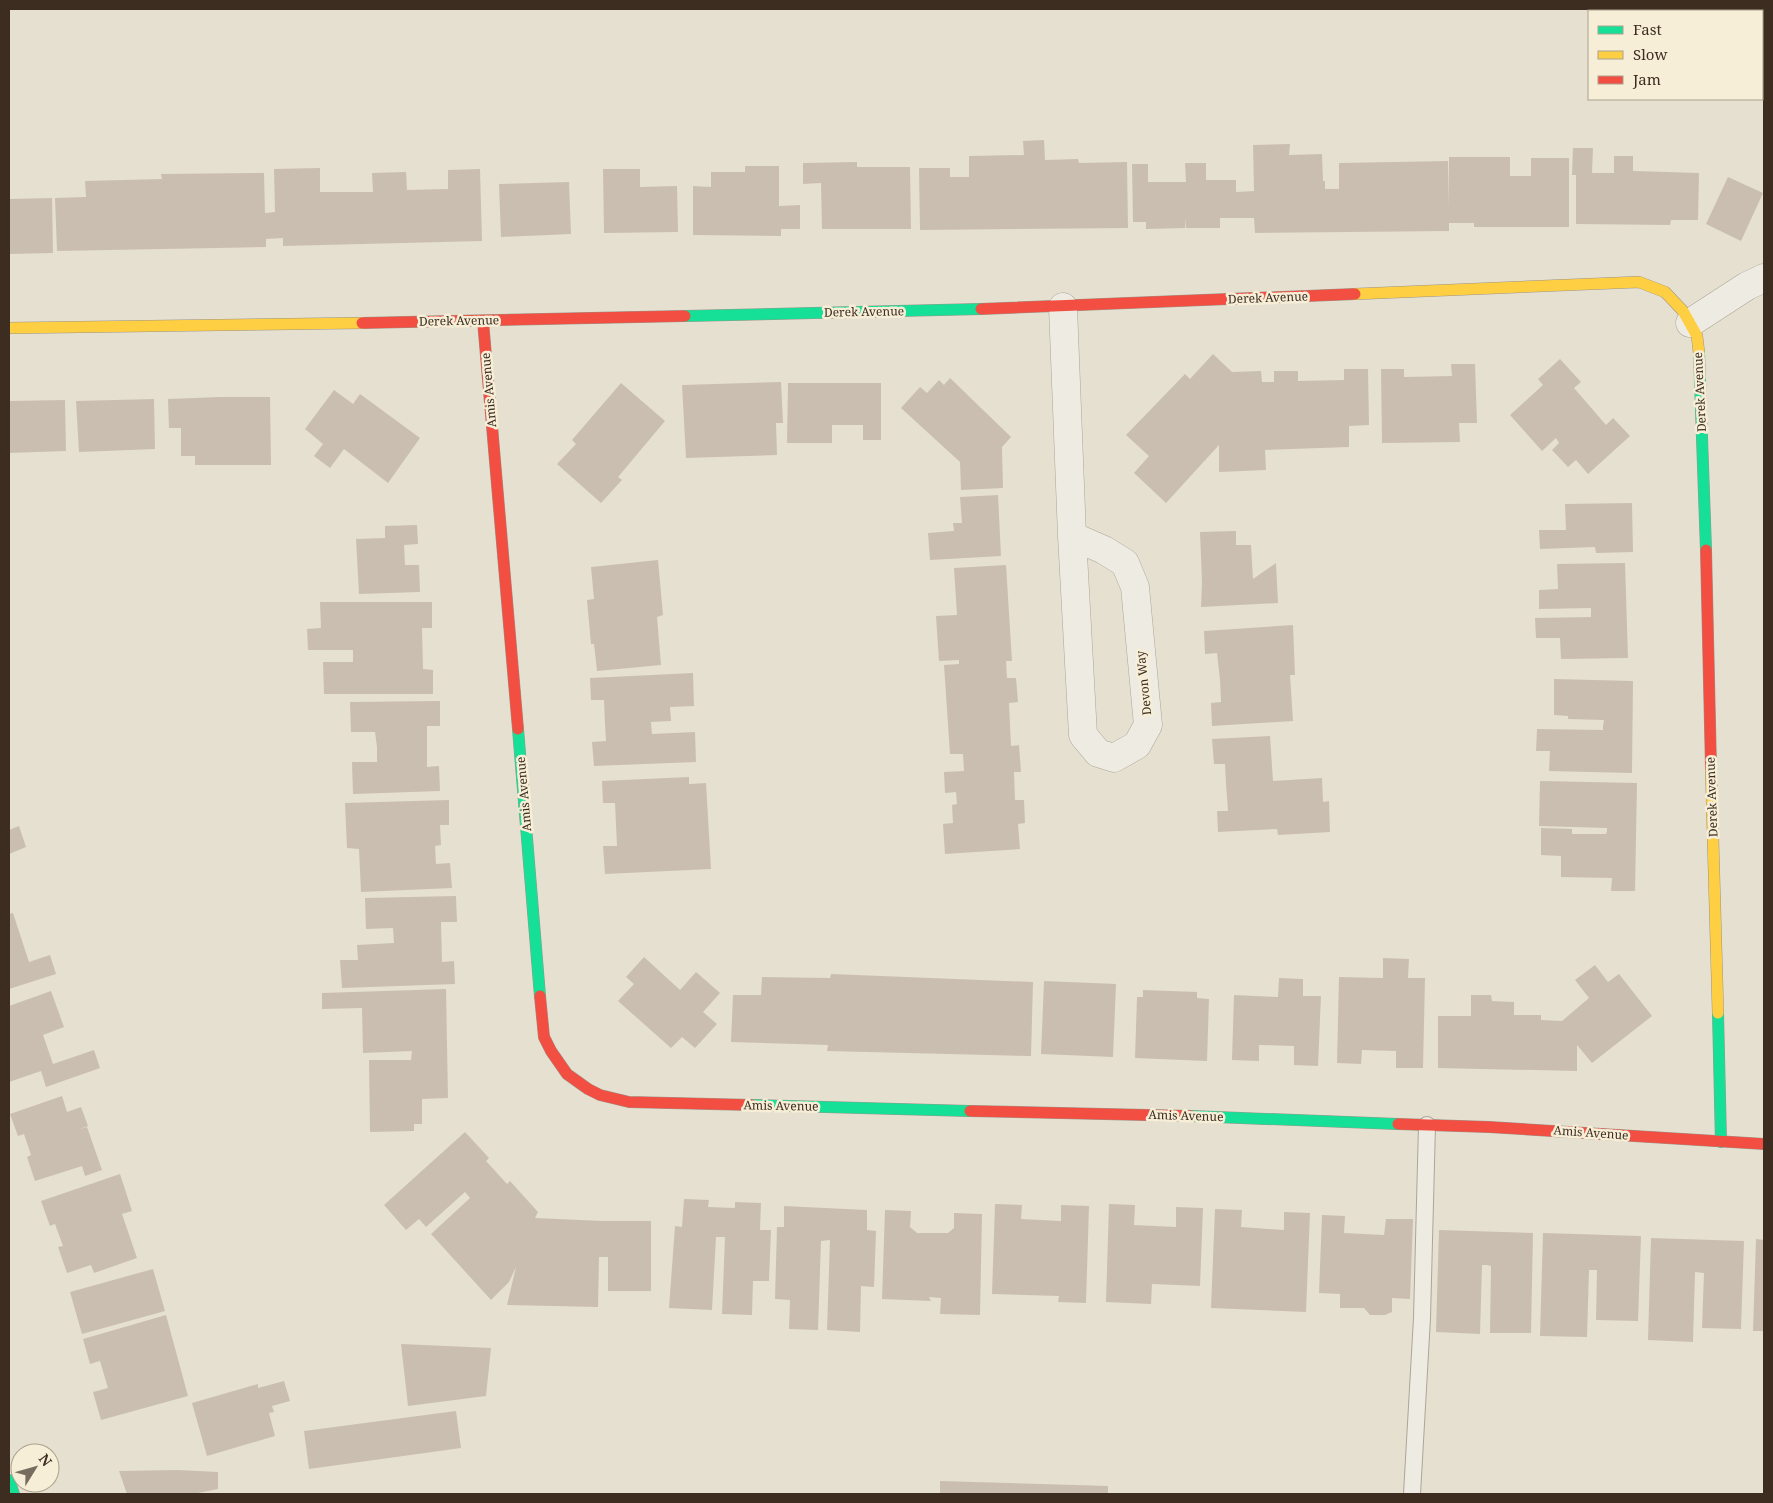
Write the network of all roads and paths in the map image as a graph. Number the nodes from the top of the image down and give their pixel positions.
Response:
1 (1764, 278) edge
2 (1063, 307) junction
3 (483, 321) junction
4 (1690, 323) junction
5 (9, 328) edge
6 (1072, 536) junction
7 (1427, 1125) junction
8 (1721, 1142) junction
9 (1764, 1144) edge
10 (9, 1480) edge
11 (14, 1494) edge
12 (1412, 1494) edge

1 - 4 street
2 - 3 street, Derek Avenue
2 - 4 street, Derek Avenue
2 - 6 street, Devon Way
3 - 5 street, Derek Avenue
3 - 7 street, Amis Avenue
4 - 8 street, Derek Avenue
6 - 6 street, Devon Way
7 - 8 street, Amis Avenue
7 - 12 lane
8 - 9 street, Amis Avenue
10 - 11 street

